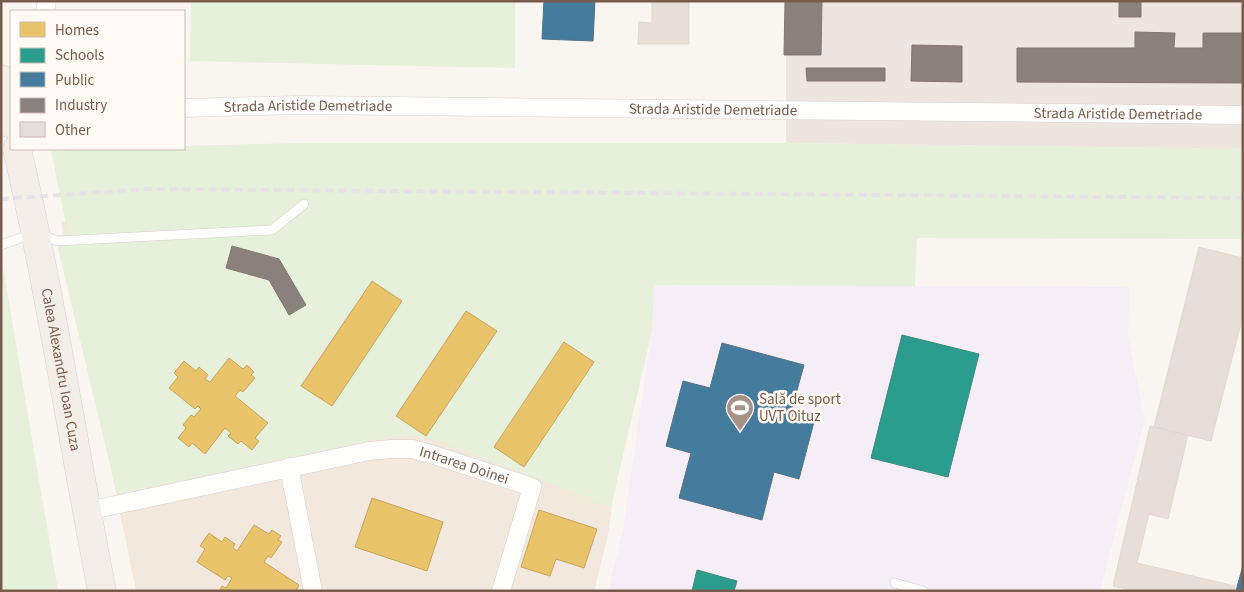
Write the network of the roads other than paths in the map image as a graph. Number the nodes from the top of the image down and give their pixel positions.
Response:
1 (1, 79) edge
2 (185, 108) edge
3 (1243, 114) edge
4 (8, 121) edge
5 (17, 150) edge
6 (304, 204) dead end
7 (37, 232) junction
8 (1, 245) edge
9 (289, 467) junction
10 (87, 511) junction
11 (895, 583) dead end
12 (102, 591) edge
13 (313, 591) edge
14 (501, 591) edge
15 (923, 591) edge

1 - 4 main road
2 - 3 street, Strada Aristide Demetriade
5 - 7 main road, Calea Alexandru Ioan Cuza
6 - 7 lane
7 - 8 lane
7 - 10 main road, Calea Alexandru Ioan Cuza
9 - 10 street, Intrarea Doinei
9 - 13 street
9 - 14 street, Intrarea Doinei
10 - 12 main road, Calea Alexandru Ioan Cuza
11 - 15 lane

